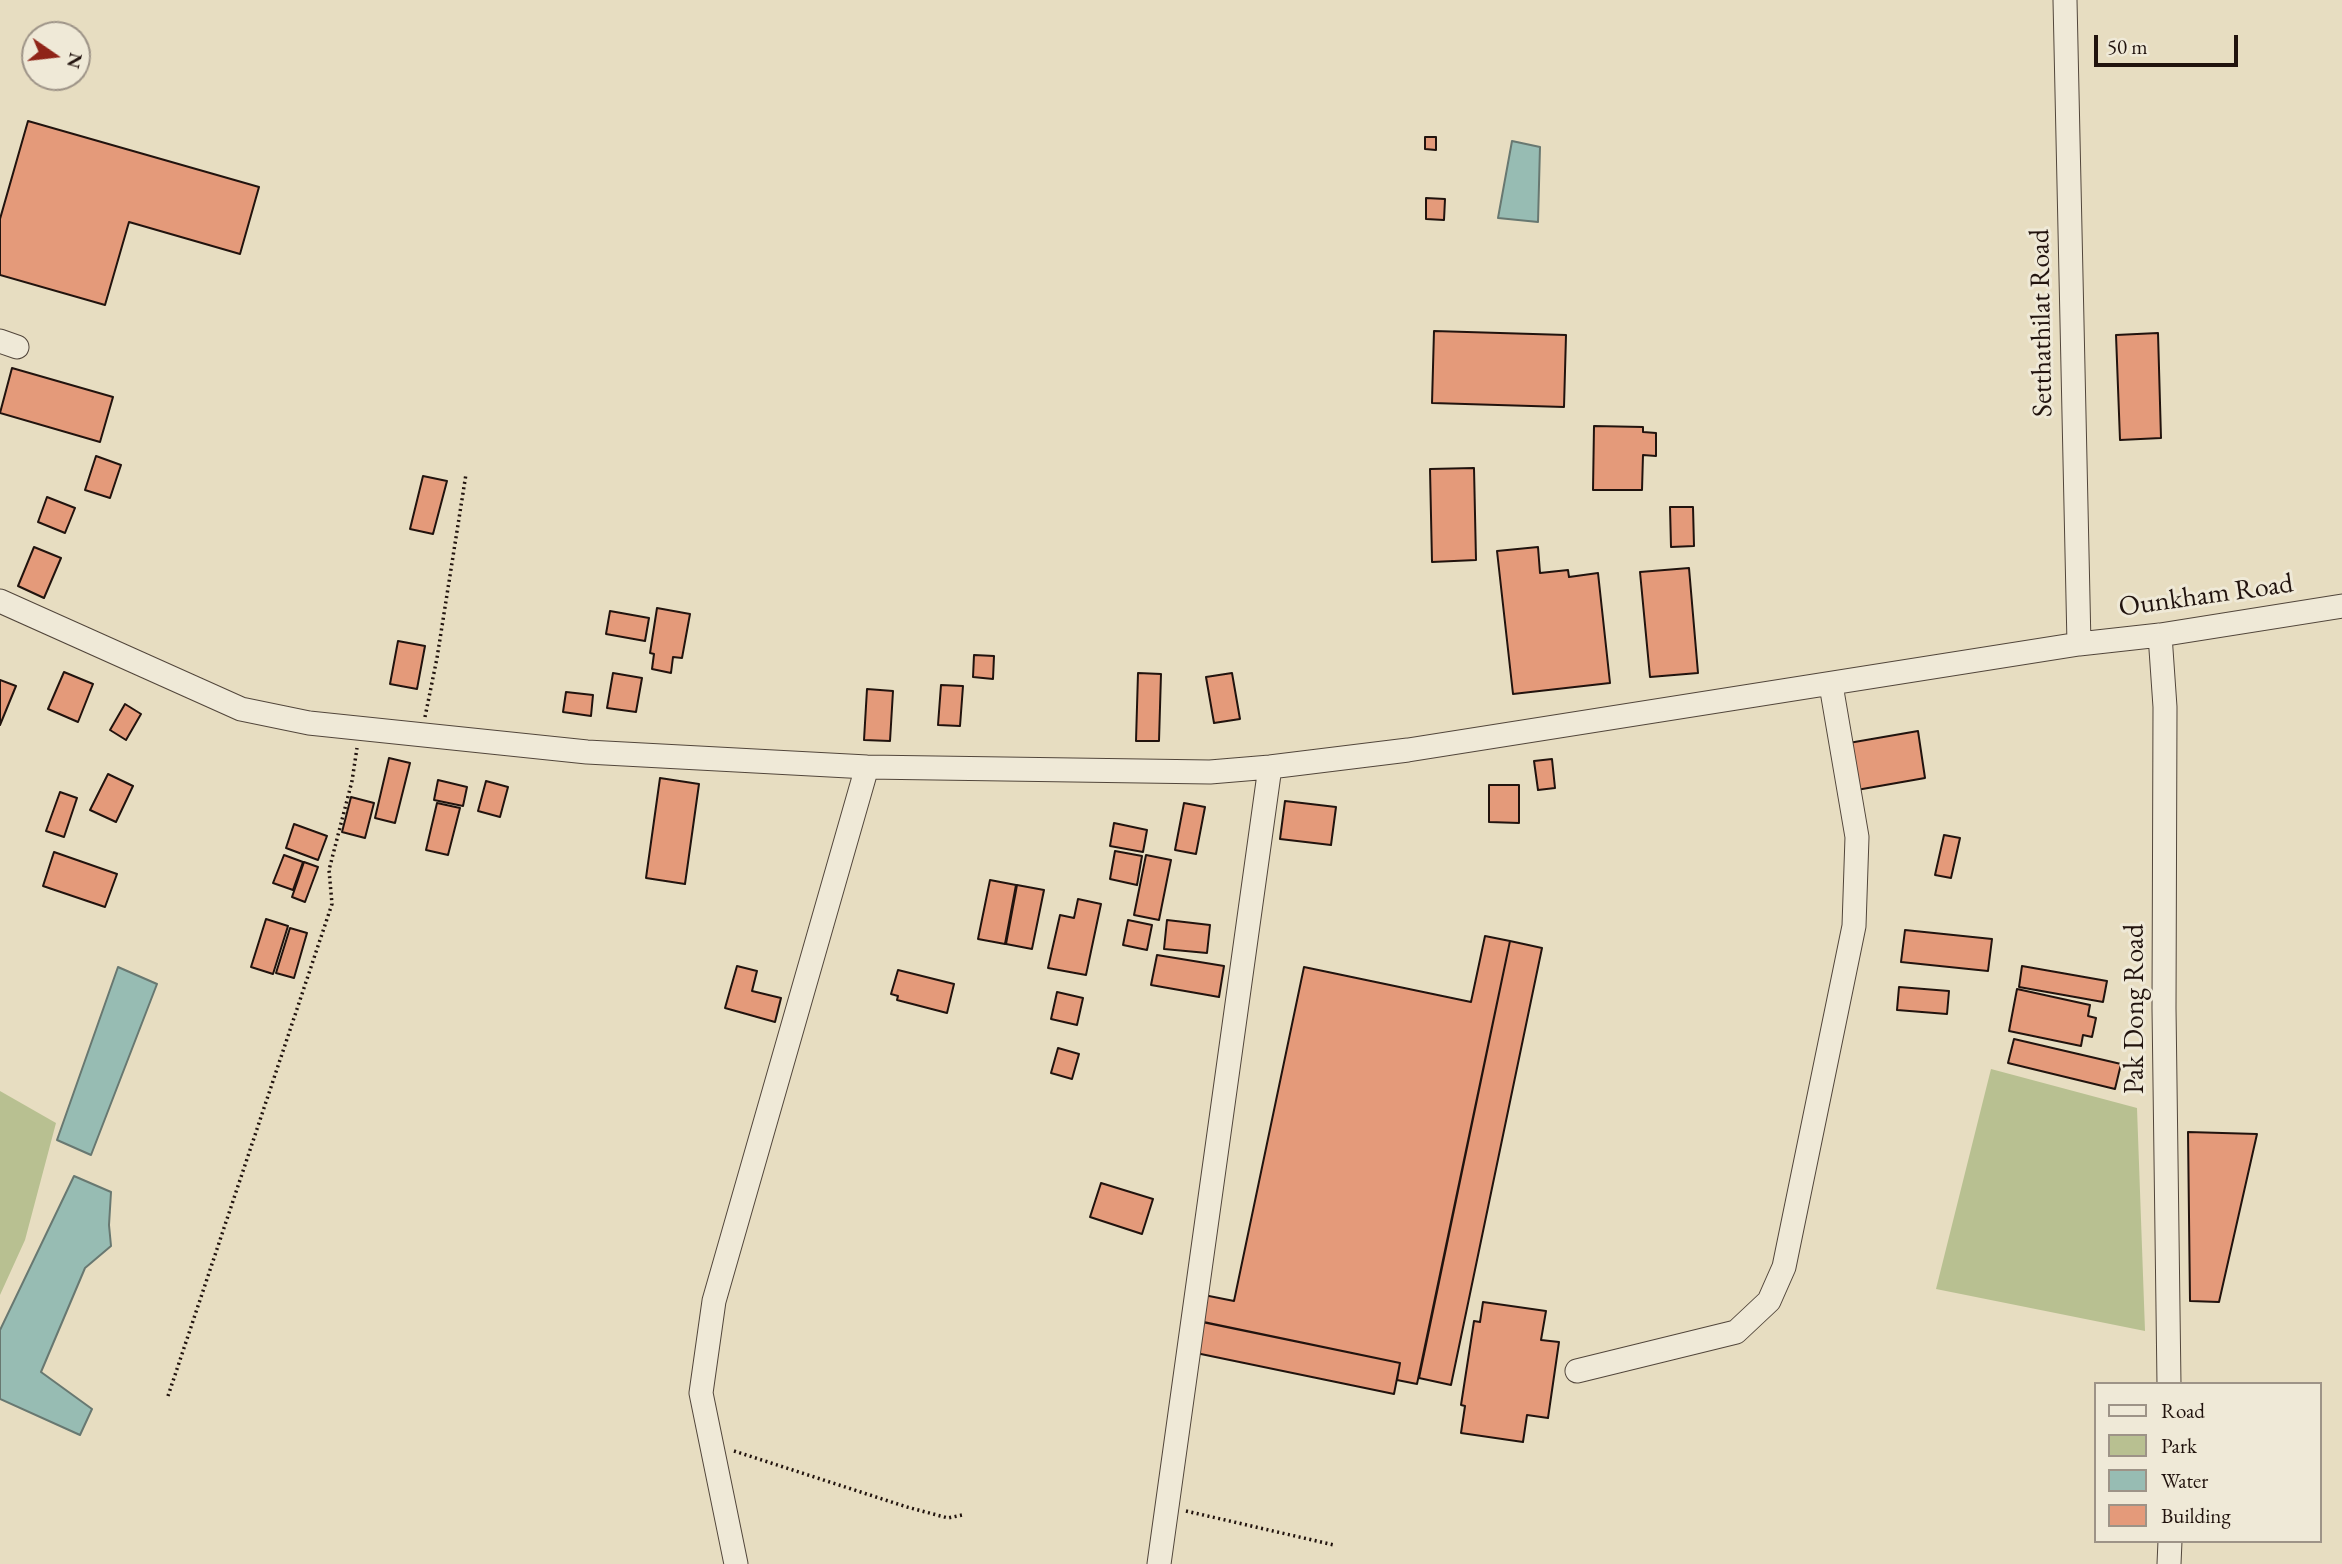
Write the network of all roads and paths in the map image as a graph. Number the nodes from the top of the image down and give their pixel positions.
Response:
1 (2065, 0) edge
2 (466, 474) dead end
3 (0, 601) edge
4 (2342, 606) edge
5 (2160, 635) junction
6 (2079, 644) junction
7 (1831, 685) junction
8 (361, 728) junction
9 (421, 735) junction
10 (867, 767) junction
11 (1270, 767) junction
12 (1577, 1371) dead end
13 (2169, 1382) edge
14 (168, 1396) dead end
15 (713, 1444) junction
16 (1167, 1506) junction
17 (962, 1515) dead end
18 (2170, 1543) edge
19 (1334, 1545) dead end
20 (736, 1564) edge
21 (1160, 1564) edge
22 (2169, 1564) edge

1 - 6 street, Setthathilat Road
2 - 9 path
3 - 8 street, Ounkham Road
4 - 5 street, Ounkham Road
5 - 6 street, Ounkham Road
5 - 13 street, Pak Dong Road
6 - 7 street, Ounkham Road
7 - 11 street, Ounkham Road
7 - 12 street
8 - 9 street, Ounkham Road
8 - 14 path
9 - 10 street, Ounkham Road
10 - 11 street, Ounkham Road
10 - 15 street
11 - 16 street
15 - 17 path
15 - 20 street
16 - 19 path
16 - 21 street
18 - 22 street

